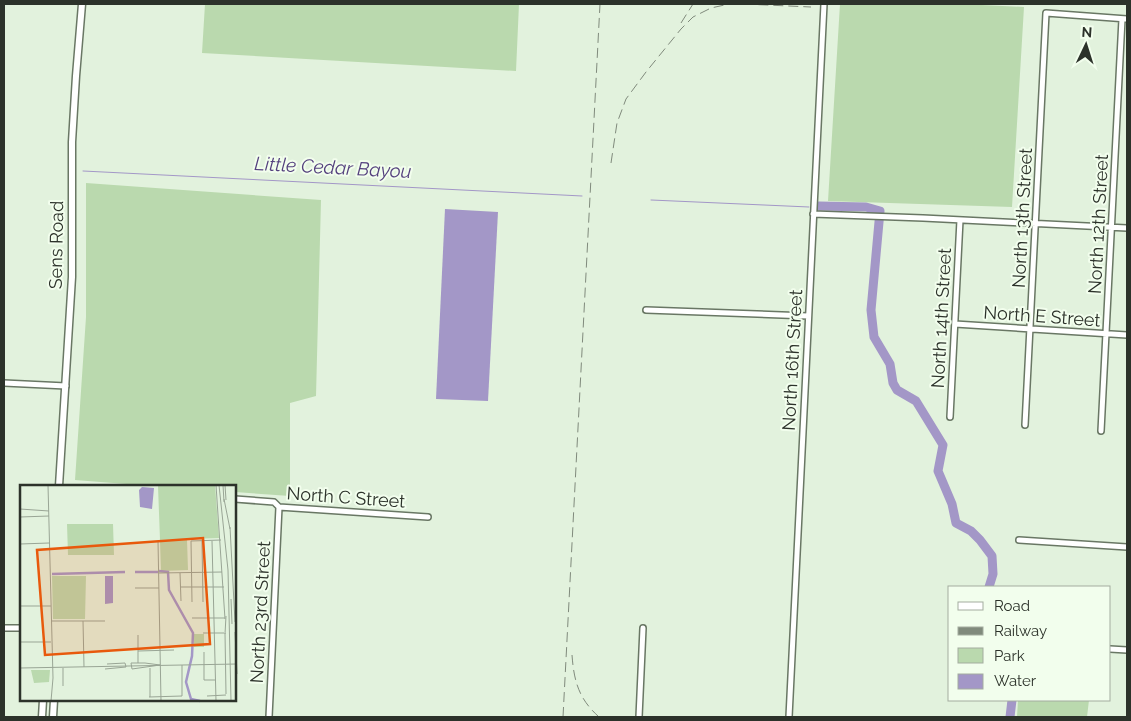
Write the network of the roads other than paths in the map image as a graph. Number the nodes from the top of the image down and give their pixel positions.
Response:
1 (82, 4) edge
2 (824, 4) edge
3 (1125, 19) edge
4 (813, 214) junction
5 (960, 220) junction
6 (1036, 224) junction
7 (1111, 227) junction
8 (1127, 228) edge
9 (646, 310) dead end
10 (808, 316) junction
11 (955, 324) junction
12 (1030, 329) junction
13 (1106, 334) junction
14 (1127, 335) edge
15 (4, 384) edge
16 (66, 386) junction
17 (950, 417) dead end
18 (1025, 425) dead end
19 (1101, 431) dead end
20 (59, 485) edge
21 (236, 499) edge
22 (279, 507) junction
23 (428, 517) dead end
24 (1019, 540) dead end
25 (1127, 547) edge
26 (4, 628) edge
27 (20, 628) edge
28 (643, 628) dead end
29 (1111, 649) edge
30 (1127, 650) edge
31 (43, 701) edge
32 (54, 701) edge
33 (42, 717) edge
34 (53, 717) edge
35 (269, 717) edge
36 (639, 717) edge
37 (788, 717) edge

1 - 16 main road, Sens Road
2 - 4 street, North 16th Street
3 - 6 street, North 13th Street
3 - 7 street, North 12th Street
4 - 5 street
4 - 10 street, North 16th Street
5 - 6 street
5 - 11 street, North 14th Street
6 - 7 street
6 - 12 street, North 13th Street
7 - 8 street
7 - 13 street, North 12th Street
9 - 10 street
10 - 37 street, North 16th Street
11 - 12 street, North E Street
11 - 17 street, North 14th Street
12 - 13 street, North E Street
12 - 18 street, North 13th Street
13 - 14 street, North E Street
13 - 19 street, North 12th Street
15 - 16 street
16 - 20 main road, Sens Road
21 - 22 street, North C Street
22 - 23 street, North C Street
22 - 35 street, North 23rd Street
24 - 25 street
26 - 27 street
28 - 36 street
29 - 30 street
31 - 33 main road
32 - 34 main road

